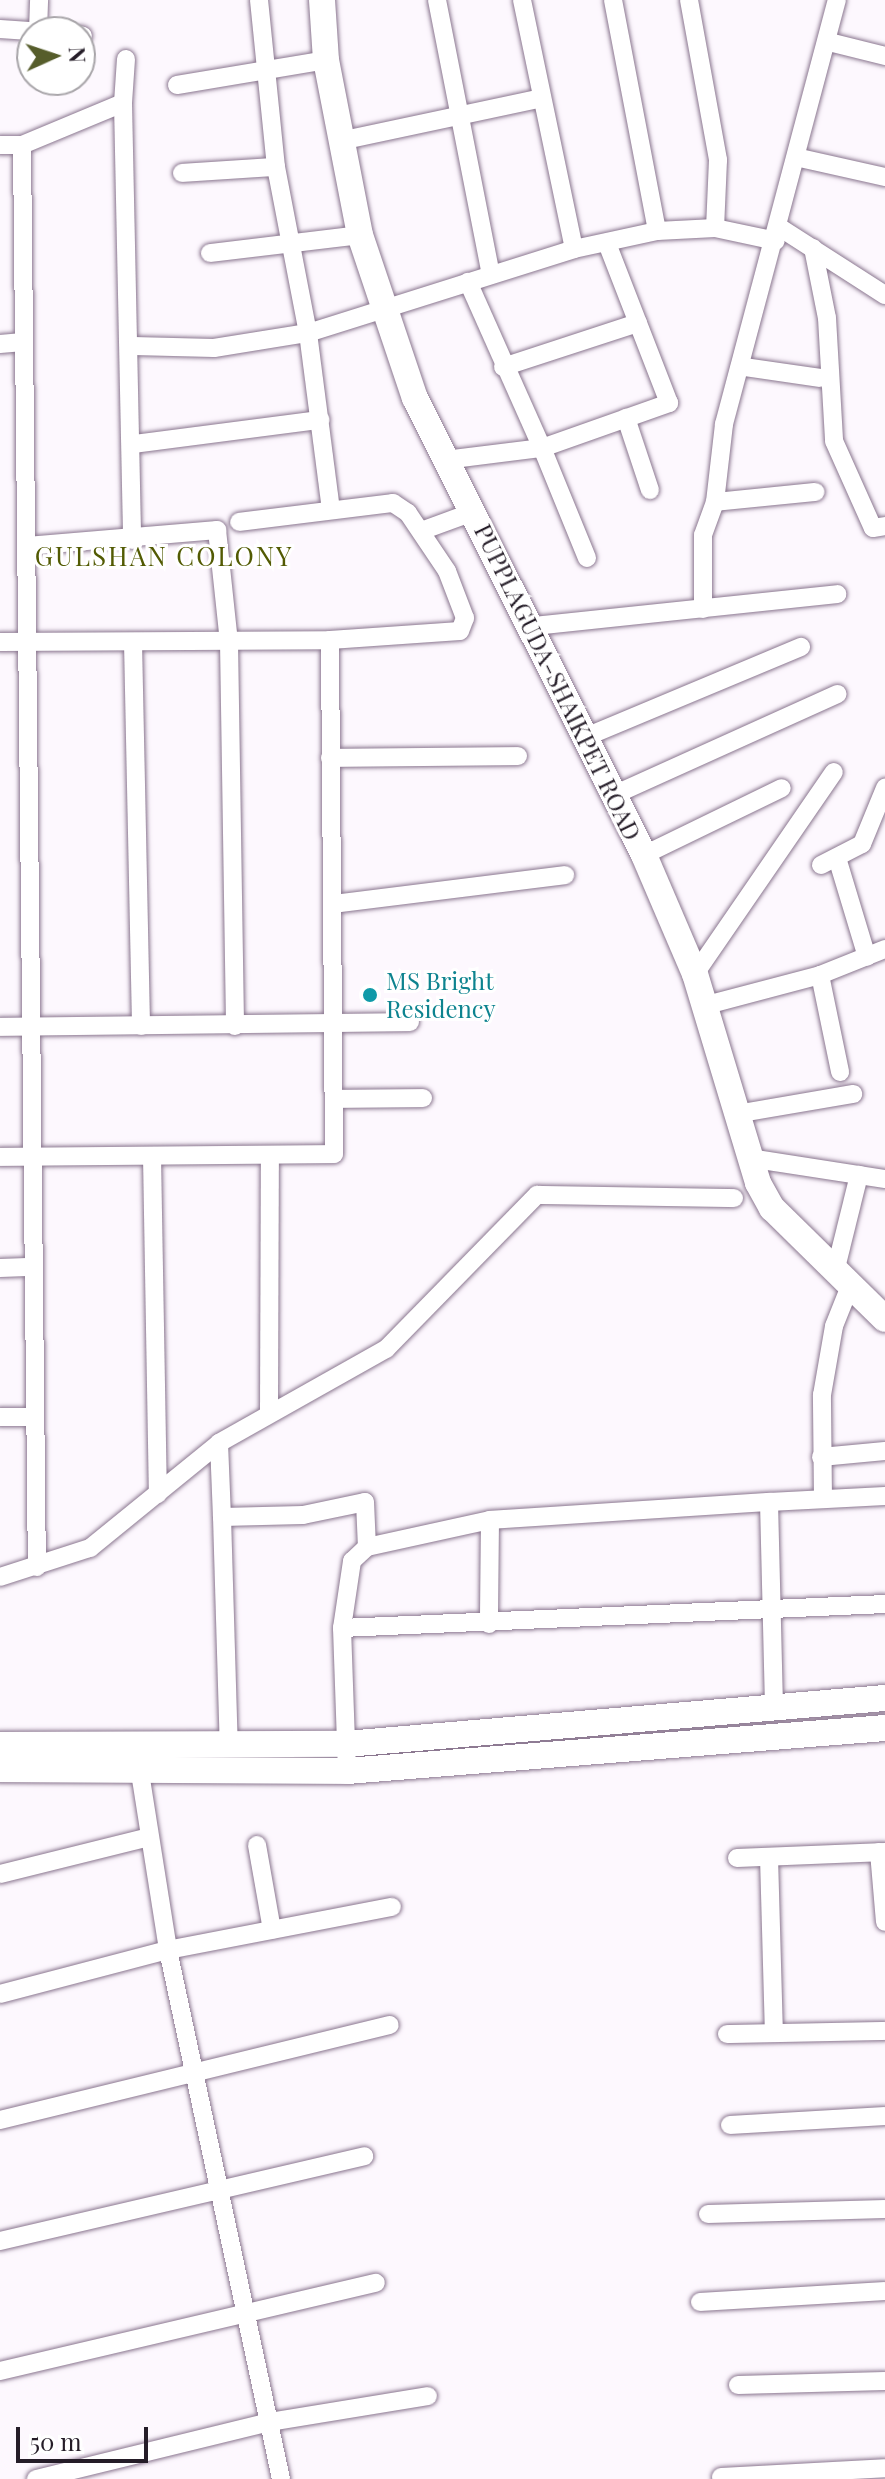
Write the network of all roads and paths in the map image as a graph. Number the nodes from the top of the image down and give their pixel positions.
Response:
1 (259, 0) edge
2 (322, 0) edge
3 (437, 0) edge
4 (522, 0) edge
5 (613, 0) edge
6 (689, 0) edge
7 (837, 0) edge
8 (829, 42) junction
9 (885, 56) edge
10 (126, 59) dead end
11 (326, 60) junction
12 (269, 68) junction
13 (177, 85) dead end
14 (538, 99) junction
15 (123, 103) junction
16 (456, 114) junction
17 (340, 141) junction
18 (0, 145) edge
19 (22, 145) junction
20 (800, 158) junction
21 (276, 167) junction
22 (182, 173) dead end
23 (885, 177) edge
24 (715, 228) junction
25 (657, 231) junction
26 (778, 234) junction
27 (360, 235) junction
28 (607, 243) junction
29 (291, 245) junction
30 (813, 248) junction
31 (574, 249) junction
32 (210, 253) dead end
33 (491, 274) junction
34 (468, 282) junction
35 (885, 295) edge
36 (380, 310) junction
37 (638, 323) junction
38 (308, 333) junction
39 (23, 342) junction
40 (0, 344) edge
41 (133, 346) junction
42 (503, 367) junction
43 (744, 367) junction
44 (820, 378) dead end
45 (626, 418) junction
46 (320, 420) junction
47 (134, 444) junction
48 (542, 448) junction
49 (445, 460) junction
50 (650, 490) dead end
51 (816, 492) dead end
52 (715, 502) junction
53 (331, 509) junction
54 (473, 512) junction
55 (239, 522) dead end
56 (885, 526) edge
57 (421, 531) junction
58 (132, 540) junction
59 (27, 546) junction
60 (587, 558) dead end
61 (837, 594) dead end
62 (703, 609) junction
63 (534, 626) junction
64 (330, 640) junction
65 (0, 642) edge
66 (133, 642) junction
67 (229, 642) junction
68 (27, 643) junction
69 (801, 647) dead end
70 (837, 694) dead end
71 (588, 736) junction
72 (518, 756) dead end
73 (330, 758) junction
74 (834, 772) dead end
75 (782, 788) dead end
76 (885, 788) edge
77 (616, 794) junction
78 (644, 855) junction
79 (565, 875) dead end
80 (333, 904) junction
81 (885, 949) edge
82 (867, 957) junction
83 (695, 974) junction
84 (820, 975) junction
85 (703, 1006) junction
86 (410, 1022) dead end
87 (334, 1024) junction
88 (141, 1026) junction
89 (235, 1026) junction
90 (0, 1027) edge
91 (31, 1027) junction
92 (840, 1072) dead end
93 (853, 1094) dead end
94 (423, 1098) dead end
95 (334, 1099) junction
96 (736, 1114) junction
97 (270, 1155) junction
98 (152, 1156) junction
99 (0, 1157) edge
100 (33, 1157) junction
101 (749, 1158) junction
102 (859, 1175) junction
103 (885, 1179) edge
104 (734, 1198) dead end
105 (34, 1267) junction
106 (0, 1268) edge
107 (842, 1279) junction
108 (885, 1319) edge
109 (269, 1413) junction
110 (0, 1417) edge
111 (35, 1417) junction
112 (219, 1443) junction
113 (885, 1451) edge
114 (821, 1457) junction
115 (158, 1494) junction
116 (885, 1496) edge
117 (823, 1499) junction
118 (769, 1502) junction
119 (222, 1517) junction
120 (490, 1520) junction
121 (367, 1547) junction
122 (37, 1567) junction
123 (0, 1577) edge
124 (885, 1604) edge
125 (773, 1611) junction
126 (489, 1624) junction
127 (342, 1628) junction
128 (885, 1698) edge
129 (774, 1708) junction
130 (885, 1728) edge
131 (346, 1744) junction
132 (0, 1745) edge
133 (229, 1747) junction
134 (138, 1759) junction
135 (0, 1769) edge
136 (347, 1771) junction
137 (146, 1838) junction
138 (257, 1845) dead end
139 (882, 1852) edge
140 (769, 1857) junction
141 (737, 1858) dead end
142 (0, 1874) edge
143 (392, 1907) dead end
144 (885, 1922) edge
145 (272, 1930) junction
146 (168, 1950) junction
147 (0, 1994) edge
148 (390, 2025) dead end
149 (885, 2031) edge
150 (774, 2032) junction
151 (727, 2034) dead end
152 (193, 2074) junction
153 (885, 2116) edge
154 (0, 2120) edge
155 (730, 2125) dead end
156 (364, 2156) dead end
157 (217, 2192) junction
158 (885, 2209) edge
159 (708, 2214) dead end
160 (0, 2241) edge
161 (376, 2283) dead end
162 (885, 2291) edge
163 (700, 2302) dead end
164 (246, 2312) junction
165 (0, 2371) edge
166 (885, 2381) edge
167 (738, 2385) dead end
168 (428, 2396) dead end
169 (270, 2422) junction
170 (885, 2468) edge
171 (721, 2477) dead end
172 (36, 2479) edge
173 (281, 2479) edge

1 - 12 street
2 - 11 street, PUPPLAGUDA-SHAIKPET ROAD
3 - 16 street
4 - 14 street
5 - 25 street
6 - 24 street
7 - 8 street
8 - 9 street
8 - 20 street
10 - 15 street
11 - 12 street
11 - 17 street, PUPPLAGUDA-SHAIKPET ROAD
12 - 13 street
12 - 21 street
14 - 16 street
14 - 31 street
15 - 19 street
15 - 41 street
16 - 17 street
16 - 33 street
17 - 27 street, PUPPLAGUDA-SHAIKPET ROAD
18 - 19 street
19 - 39 street
20 - 23 street
20 - 26 street
21 - 22 street
21 - 29 street
24 - 25 street
24 - 26 street
25 - 28 street
26 - 30 street
26 - 43 street
27 - 29 street
27 - 36 street, PUPPLAGUDA-SHAIKPET ROAD
28 - 31 street
28 - 37 street
29 - 32 street
29 - 38 street
30 - 35 street
30 - 56 street
31 - 33 street
33 - 34 street
34 - 36 street
34 - 42 street
36 - 38 street
36 - 49 street, PUPPLAGUDA-SHAIKPET ROAD
37 - 42 street
37 - 45 street
38 - 41 street
38 - 46 street
39 - 40 street
39 - 59 street
41 - 47 street
42 - 48 street
43 - 44 street
43 - 52 street
45 - 48 street
45 - 50 street
46 - 47 street
46 - 53 street
47 - 58 street
48 - 49 street
48 - 60 street
49 - 54 street, PUPPLAGUDA-SHAIKPET ROAD
51 - 52 street
52 - 62 street
53 - 55 street
53 - 57 street
54 - 57 street
54 - 63 street, PUPPLAGUDA-SHAIKPET ROAD
57 - 64 street
58 - 59 street
58 - 67 street
59 - 68 street
61 - 62 street
62 - 63 street
63 - 71 street, PUPPLAGUDA-SHAIKPET ROAD
64 - 67 street
64 - 73 street
65 - 68 street
66 - 67 street
66 - 68 street
66 - 88 street
67 - 89 street
68 - 91 street
69 - 71 street
70 - 77 street
71 - 77 street, PUPPLAGUDA-SHAIKPET ROAD
72 - 73 street
73 - 80 street
74 - 83 street
75 - 78 street
76 - 82 street
77 - 78 street, PUPPLAGUDA-SHAIKPET ROAD
78 - 83 street, PUPPLAGUDA-SHAIKPET ROAD
79 - 80 street
80 - 87 street
81 - 82 street
82 - 84 street
83 - 85 street, PUPPLAGUDA-SHAIKPET ROAD
84 - 85 street
84 - 92 street
85 - 96 street, PUPPLAGUDA-SHAIKPET ROAD
86 - 87 street
87 - 89 street
87 - 95 street
88 - 89 street
88 - 91 street
90 - 91 street
91 - 100 street
93 - 96 street
94 - 95 street
95 - 97 street
96 - 101 street, PUPPLAGUDA-SHAIKPET ROAD
97 - 98 street
97 - 109 street
98 - 100 street
98 - 115 street
99 - 100 street
100 - 105 street
101 - 102 street
101 - 107 street, PUPPLAGUDA-SHAIKPET ROAD
102 - 103 street
102 - 107 street
104 - 109 street
105 - 106 street
105 - 111 street
107 - 108 street, PUPPLAGUDA-SHAIKPET ROAD
107 - 114 street
109 - 112 street
110 - 111 street
111 - 122 street
112 - 115 street
112 - 119 street
113 - 114 street
114 - 117 street
115 - 122 street
116 - 117 street
117 - 118 street
118 - 120 street
118 - 125 street
119 - 121 street
119 - 133 street
120 - 121 street
120 - 126 street
121 - 127 street
122 - 123 street
124 - 125 street
125 - 126 street
125 - 129 street
126 - 127 street
127 - 131 street
128 - 129 street
129 - 131 street
130 - 136 street
131 - 133 street
131 - 136 street
132 - 134 street
133 - 134 street
134 - 135 street
134 - 136 street
134 - 137 street
137 - 142 street
137 - 146 street
138 - 145 street
139 - 140 street
139 - 144 street
140 - 141 street
140 - 150 street
143 - 145 street
145 - 146 street
146 - 147 street
146 - 152 street
148 - 152 street
149 - 150 street
150 - 151 street
152 - 154 street
152 - 157 street
153 - 155 street
156 - 157 street
157 - 160 street
157 - 164 street
158 - 159 street
161 - 164 street
162 - 163 street
164 - 165 street
164 - 169 street
166 - 167 street
168 - 169 street
169 - 172 street
169 - 173 street
170 - 171 street

